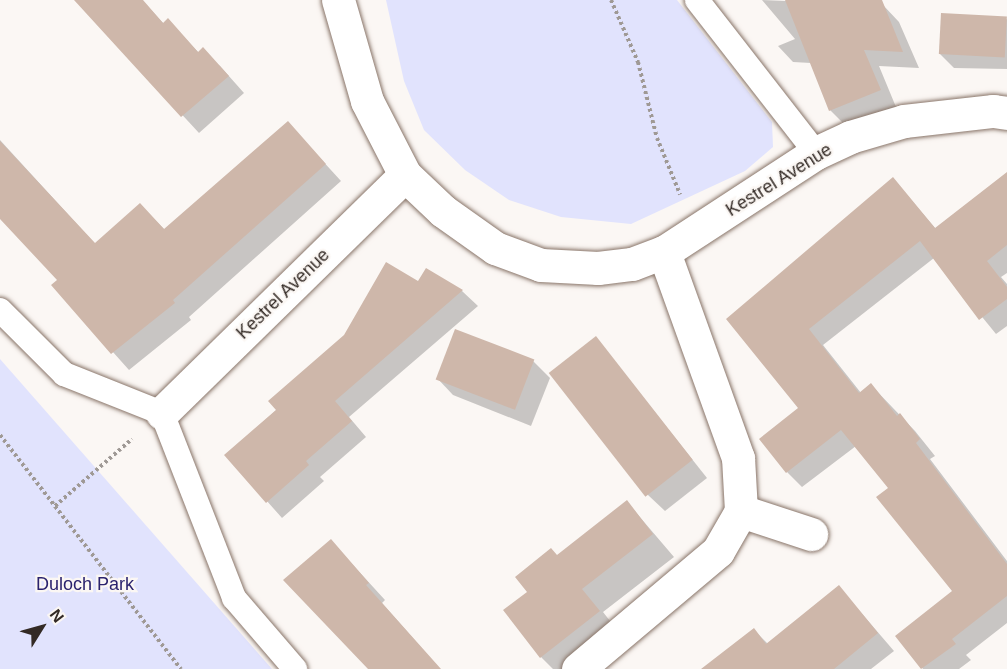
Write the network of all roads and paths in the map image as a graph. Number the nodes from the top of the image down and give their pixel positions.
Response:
1 (338, 0) edge
2 (611, 0) edge
3 (697, 0) edge
4 (1007, 113) edge
5 (816, 153) junction
6 (405, 175) junction
7 (696, 233) junction
8 (664, 252) junction
9 (0, 309) edge
10 (162, 412) junction
11 (0, 435) edge
12 (55, 506) junction
13 (741, 511) junction
14 (810, 534) dead end
15 (181, 669) edge
16 (295, 669) edge
17 (578, 669) edge

1 - 6 street, Kestrel Avenue
2 - 7 path
3 - 5 lane
4 - 5 street, Kestrel Avenue
5 - 7 street, Kestrel Avenue
6 - 8 street, Kestrel Avenue
6 - 10 street, Kestrel Avenue
7 - 8 street, Kestrel Avenue
8 - 13 street
9 - 10 lane
10 - 12 path
10 - 16 lane
11 - 12 path
12 - 15 path
13 - 14 street
13 - 17 street

